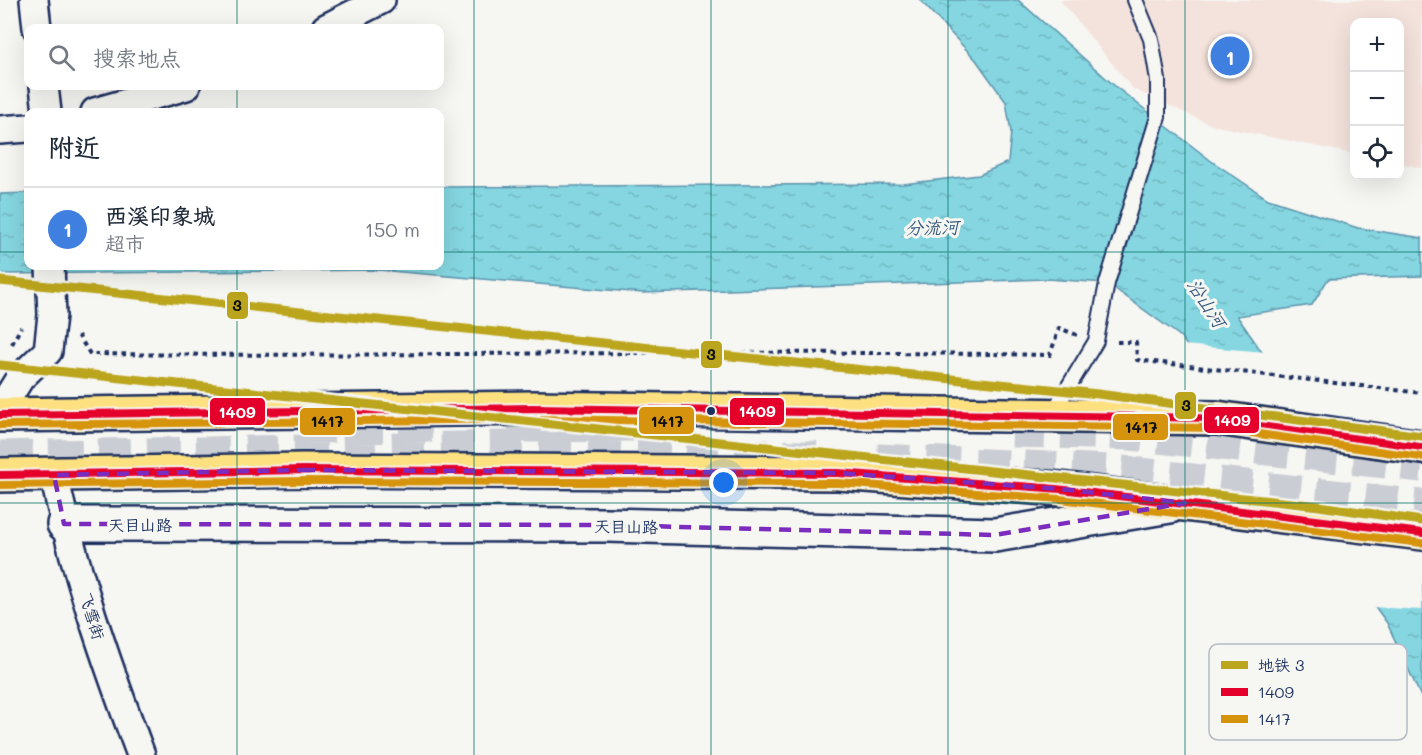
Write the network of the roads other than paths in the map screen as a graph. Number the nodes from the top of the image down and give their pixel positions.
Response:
1 (34, 0) edge
2 (381, 0) edge
3 (1135, 0) edge
4 (37, 24) edge
5 (334, 24) edge
6 (44, 90) edge
7 (172, 90) edge
8 (47, 108) edge
9 (109, 108) edge
10 (24, 128) edge
11 (0, 130) edge
12 (50, 270) edge
13 (0, 410) edge
14 (1052, 414) junction
15 (0, 415) edge
16 (1422, 447) edge
17 (0, 475) edge
18 (54, 475) junction
19 (1185, 503) junction
20 (64, 524) junction
21 (1411, 531) edge
22 (141, 755) edge

1 - 4 street
2 - 5 street
3 - 14 lane
6 - 8 street
7 - 9 street
10 - 11 street
12 - 13 street
14 - 15 main road
14 - 16 main road
17 - 18 main road, 天目山路
18 - 19 main road, 天目山路
18 - 20 street, 飞雪街
19 - 20 main road, 天目山路
19 - 21 main road, 天目山路
20 - 22 street, 飞雪街

